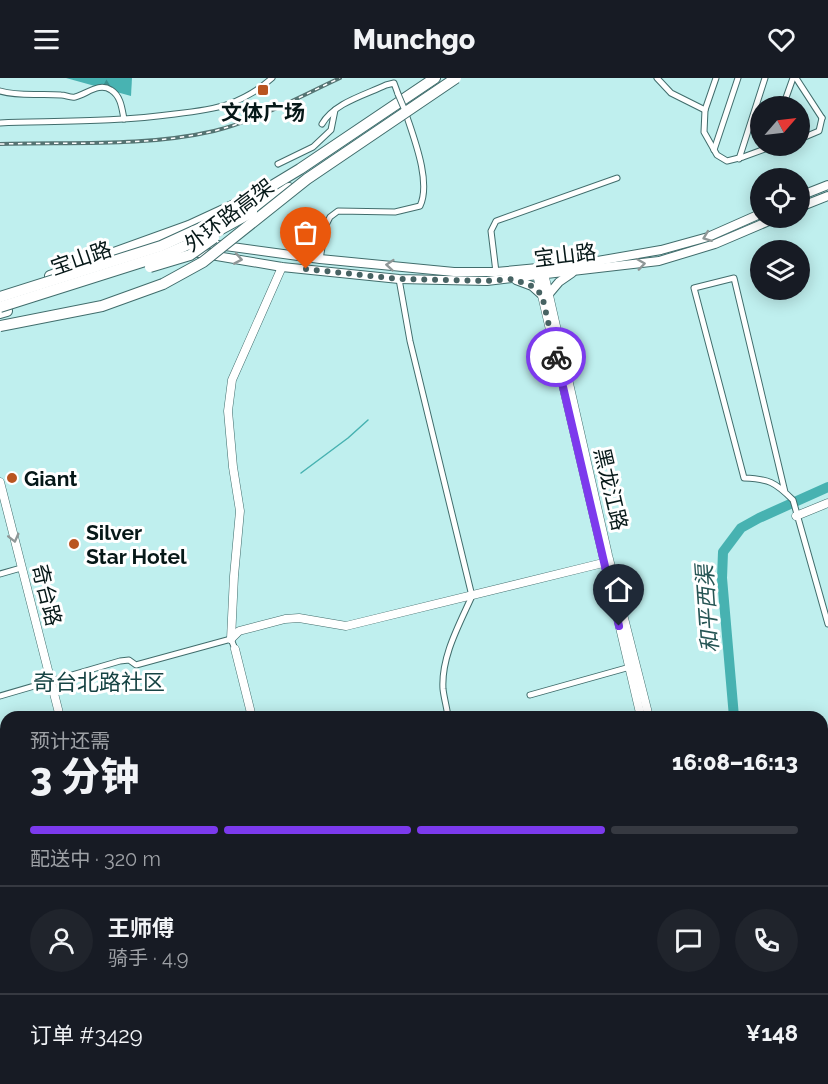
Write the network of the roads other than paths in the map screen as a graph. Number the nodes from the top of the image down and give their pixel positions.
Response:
1 (272, 78) edge
2 (435, 78) edge
3 (444, 78) edge
4 (450, 78) edge
5 (456, 78) edge
6 (657, 78) edge
7 (716, 78) edge
8 (738, 78) edge
9 (765, 78) edge
10 (795, 78) edge
11 (393, 81) edge
12 (0, 91) edge
13 (787, 96) edge
14 (335, 109) junction
15 (705, 110) junction
16 (825, 118) edge
17 (124, 119) junction
18 (0, 123) edge
19 (322, 124) dead end
20 (810, 135) edge
21 (714, 150) junction
22 (750, 154) edge
23 (739, 159) junction
24 (278, 164) dead end
25 (617, 178) dead end
26 (828, 185) edge
27 (810, 192) edge
28 (256, 195) junction
29 (828, 196) edge
30 (810, 203) edge
31 (248, 208) junction
32 (750, 218) edge
33 (753, 228) edge
34 (320, 259) junction
35 (282, 267) junction
36 (496, 272) junction
37 (540, 272) junction
38 (574, 272) junction
39 (399, 279) junction
40 (513, 279) junction
41 (31, 284) junction
42 (0, 292) edge
43 (545, 295) junction
44 (0, 297) edge
45 (2, 309) edge
46 (0, 324) edge
47 (0, 482) edge
48 (785, 492) junction
49 (828, 503) edge
50 (796, 515) junction
51 (607, 562) junction
52 (21, 568) junction
53 (0, 574) edge
54 (472, 596) junction
55 (825, 596) edge
56 (828, 624) edge
57 (231, 639) junction
58 (235, 650) joint
59 (630, 667) junction
60 (51, 681) junction
61 (530, 695) dead end
62 (0, 696) edge
63 (58, 711) edge
64 (250, 711) edge
65 (447, 711) edge
66 (640, 711) edge
67 (647, 711) edge

1 - 17 street
2 - 28 highway
3 - 46 highway, 外环路高架, bridge
4 - 31 highway
5 - 46 highway, 外环路高架, bridge
6 - 15 street
7 - 15 street
8 - 21 street
9 - 23 street
10 - 13 street
10 - 16 street
11 - 14 street
11 - 34 street, bridge
12 - 17 street
14 - 19 street
14 - 24 street
15 - 21 street
16 - 20 street
17 - 18 street
21 - 23 street
22 - 23 street
25 - 36 street
26 - 27 main road
28 - 31 highway
28 - 41 highway, bridge
29 - 30 main road
31 - 44 highway, bridge
31 - 45 highway, bridge
32 -> 37 main road, 宝山路
38 -> 33 main road, 宝山路
36 -> 34 main road, 宝山路
34 - 41 main road, 宝山路
35 - 39 main road, 宝山路
45 -> 35 main road, 宝山路
35 - 57 street
36 - 37 main road, 宝山路
37 - 38 main road, 宝山路
37 - 40 main road, 宝山路
37 - 43 street, 黑龙江路
38 - 43 main road
39 - 40 main road, 宝山路
39 - 54 street
40 - 43 main road
41 - 42 main road, 宝山路
43 - 51 street, 黑龙江路
47 -> 52 street, 奇台路
48 - 48 street
48 - 50 street
49 - 50 street
50 - 55 street
51 - 54 street
51 - 59 street, 黑龙江路
51 - 67 street, 黑龙江路
52 - 53 street
52 - 60 street, 奇台路
54 - 57 street
54 - 65 street
55 - 56 street
57 - 58 street
57 - 60 street
58 - 64 street
59 - 61 street
59 - 66 street, 黑龙江路
60 - 62 street
60 - 63 street, 奇台路

